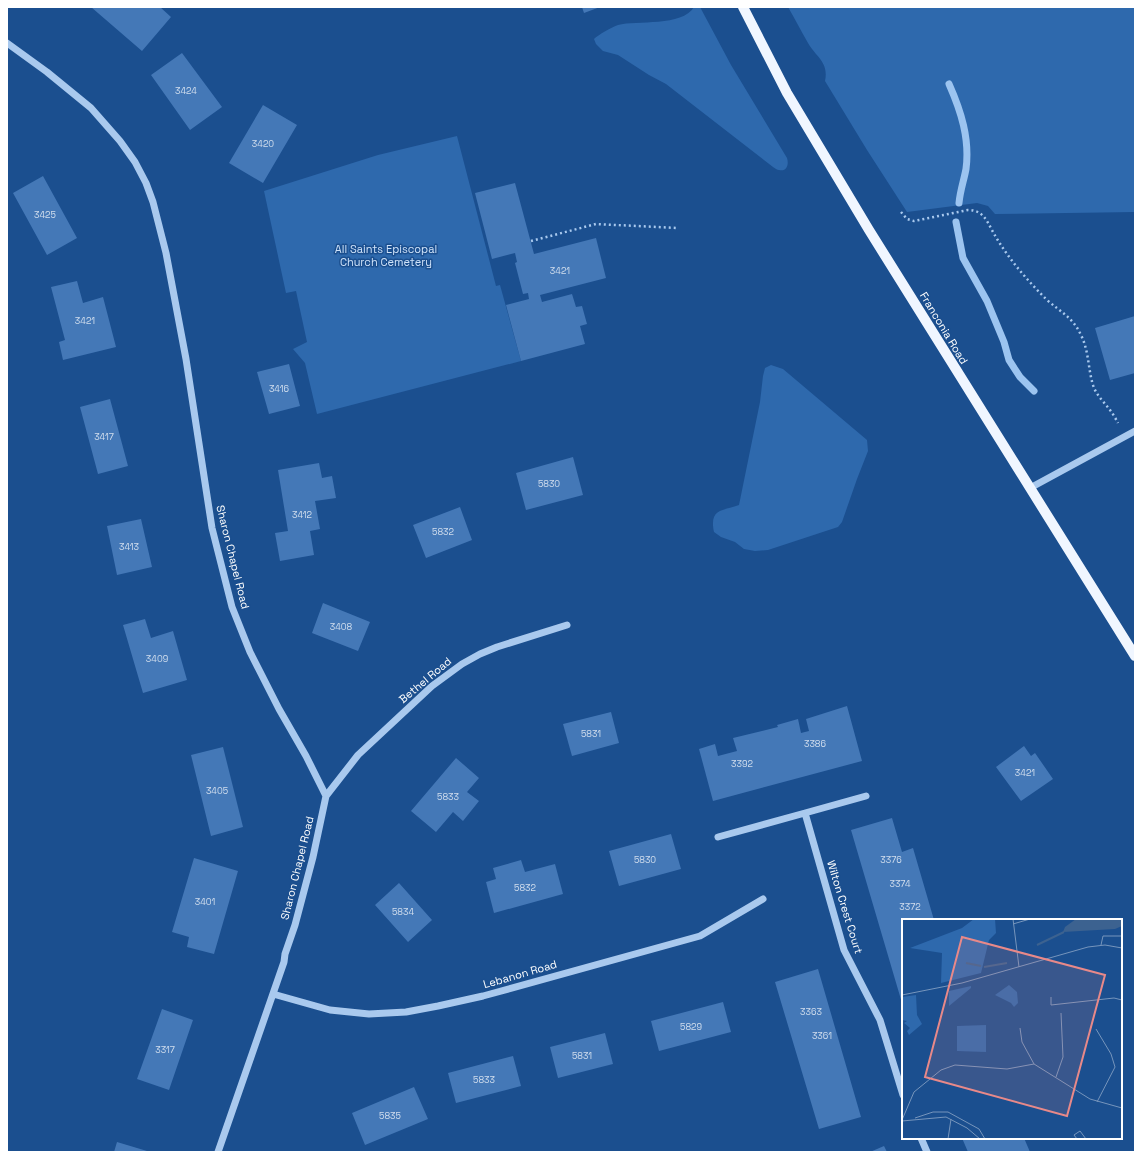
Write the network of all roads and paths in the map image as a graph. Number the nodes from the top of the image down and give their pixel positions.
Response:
1 (743, 7) edge
2 (7, 43) edge
3 (901, 212) dead end
4 (677, 228) dead end
5 (531, 242) dead end
6 (1135, 431) edge
7 (1125, 436) junction
8 (1030, 488) junction
9 (568, 625) dead end
10 (1135, 656) edge
11 (326, 796) junction
12 (866, 796) dead end
13 (805, 813) junction
14 (718, 837) dead end
15 (763, 899) dead end
16 (272, 994) junction
17 (902, 1092) edge
18 (922, 1139) edge
19 (218, 1152) edge
20 (928, 1152) edge

1 - 8 main road, Franconia Road
2 - 11 street, Sharon Chapel Road
3 - 7 path
4 - 5 path
6 - 7 street
7 - 8 street
8 - 10 main road, Franconia Road
9 - 11 street, Bethel Road
11 - 16 street, Sharon Chapel Road
12 - 13 street
13 - 14 street
13 - 17 street, Wilton Crest Court
15 - 16 street, Lebanon Road
16 - 19 street, Sharon Chapel Road
18 - 20 street

